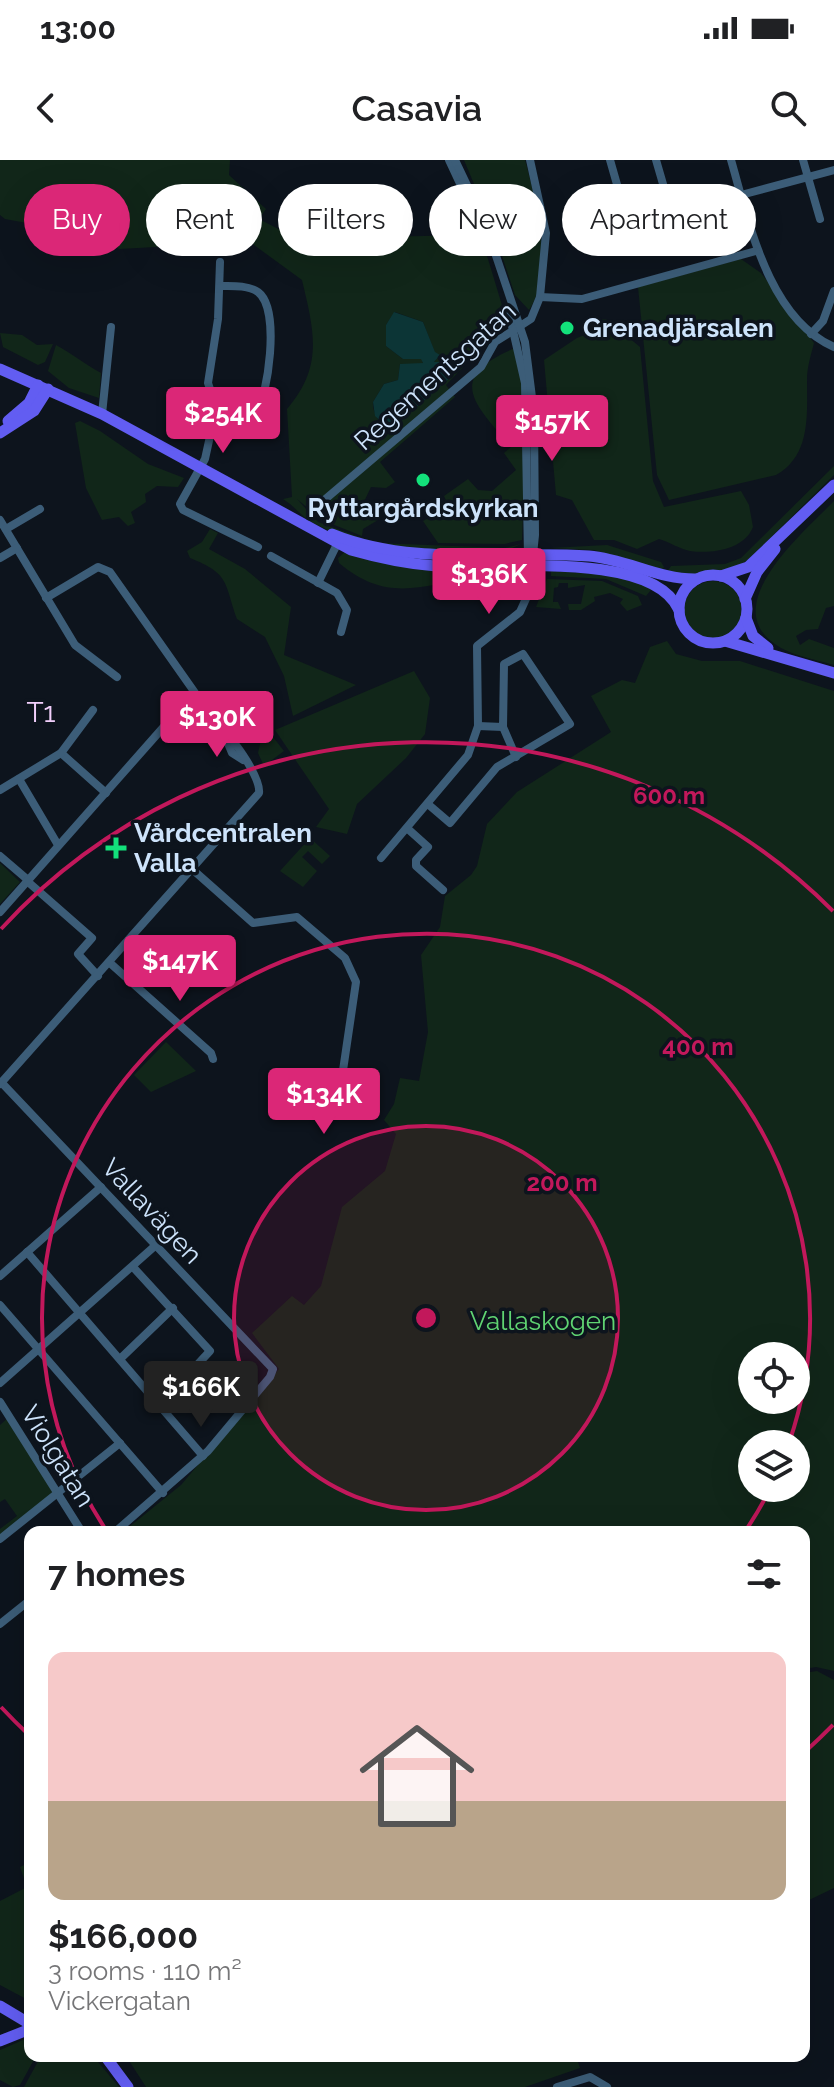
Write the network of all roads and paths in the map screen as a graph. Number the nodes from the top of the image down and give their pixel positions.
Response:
1 (452, 160) edge
2 (530, 160) edge
3 (610, 160) edge
4 (656, 160) edge
5 (731, 160) edge
6 (803, 160) edge
7 (834, 170) edge
8 (808, 177) junction
9 (738, 184) edge
10 (756, 191) edge
11 (820, 219) dead end
12 (756, 251) edge
13 (738, 256) edge
14 (220, 262) dead end
15 (221, 286) junction
16 (834, 291) edge
17 (540, 297) junction
18 (111, 327) dead end
19 (517, 330) junction
20 (811, 334) junction
21 (834, 347) edge
22 (0, 369) edge
23 (43, 387) junction
24 (102, 414) junction
25 (0, 425) edge
26 (212, 430) junction
27 (0, 433) edge
28 (201, 466) junction
29 (834, 485) edge
30 (316, 507) dead end
31 (40, 509) dead end
32 (0, 520) edge
33 (792, 528) junction
34 (6, 529) junction
35 (531, 536) junction
36 (339, 541) junction
37 (258, 547) dead end
38 (17, 548) junction
39 (508, 555) junction
40 (271, 556) dead end
41 (553, 556) junction
42 (0, 558) edge
43 (530, 561) junction
44 (721, 576) junction
45 (697, 579) junction
46 (318, 583) junction
47 (46, 598) junction
48 (745, 599) junction
49 (679, 610) junction
50 (746, 618) junction
51 (341, 632) dead end
52 (724, 641) junction
53 (784, 656) junction
54 (834, 673) edge
55 (117, 677) dead end
56 (198, 697) junction
57 (93, 710) dead end
58 (478, 726) junction
59 (503, 727) junction
60 (61, 753) junction
61 (516, 757) junction
62 (19, 779) junction
63 (0, 790) edge
64 (106, 793) junction
65 (429, 805) junction
66 (408, 829) junction
67 (58, 845) junction
68 (0, 856) edge
69 (381, 858) dead end
70 (192, 869) junction
71 (27, 881) junction
72 (443, 890) dead end
73 (0, 912) edge
74 (110, 963) junction
75 (98, 976) junction
76 (213, 1059) dead end
77 (1, 1083) edge
78 (322, 1107) dead end
79 (101, 1187) junction
80 (156, 1245) junction
81 (27, 1252) junction
82 (133, 1267) junction
83 (0, 1276) edge
84 (0, 1306) edge
85 (173, 1308) junction
86 (80, 1313) junction
87 (39, 1349) junction
88 (120, 1359) junction
89 (0, 1383) edge
90 (0, 1402) edge
91 (160, 1405) junction
92 (120, 1443) junction
93 (203, 1456) junction
94 (58, 1493) junction
95 (163, 1493) junction
96 (78, 1526) edge
97 (122, 1526) edge
98 (0, 1539) edge
99 (24, 1605) edge
100 (0, 1624) edge
101 (0, 2006) edge
102 (24, 2023) edge
103 (24, 2030) edge
104 (0, 2041) edge
105 (110, 2062) edge
106 (128, 2087) edge
107 (557, 2087) edge
108 (607, 2087) edge

1 - 19 street
2 - 17 street, Regementsgatan
3 - 4 street
5 - 9 street
6 - 8 street
7 - 8 street
8 - 10 street
8 - 11 street
12 - 20 street
13 - 17 street
14 - 15 street
15 - 26 street
15 - 26 street
16 - 20 street
17 - 19 street, Regementsgatan
18 - 24 street
19 - 30 street, Regementsgatan
19 - 35 street
20 - 21 street
22 - 23 main road
23 - 24 main road
23 - 25 main road
23 - 27 main road
24 - 28 main road
26 - 28 street
28 - 36 main road
28 - 37 street
29 - 33 main road
31 - 34 street
32 - 34 street
33 - 44 main road
33 - 48 main road
34 - 38 street
35 - 39 street
35 - 41 street
35 - 43 street
36 - 39 main road
36 - 43 main road
36 - 46 street
38 - 42 street
38 - 47 street
39 - 43 main road
40 - 46 street
41 - 43 main road
41 - 45 main road
43 - 49 main road
43 - 58 street
44 - 45 main road
44 - 48 main road
45 - 49 main road
46 - 51 street
47 - 55 street
47 - 56 street
48 - 50 main road
49 - 52 main road
50 - 52 main road
50 - 53 main road
52 - 53 main road
53 - 54 main road
56 - 64 street
56 - 70 street
57 - 60 street
58 - 59 street
58 - 65 street
59 - 61 street
59 - 61 street
60 - 62 street
60 - 64 street
61 - 65 street
62 - 63 street
62 - 67 street
64 - 67 street
65 - 66 street
66 - 69 street
66 - 72 street
67 - 71 street
68 - 71 street
70 - 74 street
70 - 78 street
71 - 73 street
71 - 75 street
74 - 75 street
74 - 76 street
75 - 77 street
77 - 79 street, Vallavägen
79 - 80 street, Vallavägen
79 - 81 street
80 - 82 street
80 - 93 street, Vallavägen
81 - 83 street
81 - 86 street
82 - 85 street
82 - 86 street
84 - 87 street
85 - 88 street
85 - 91 street
86 - 87 street
86 - 88 street
87 - 89 street
87 - 92 street
88 - 91 street
90 - 94 street, Violgatan
91 - 93 street
92 - 94 street
92 - 95 street
93 - 95 street
94 - 96 street, Violgatan
94 - 98 street
95 - 97 street
99 - 100 street
101 - 102 main road
103 - 104 main road
105 - 106 main road
107 - 108 street

